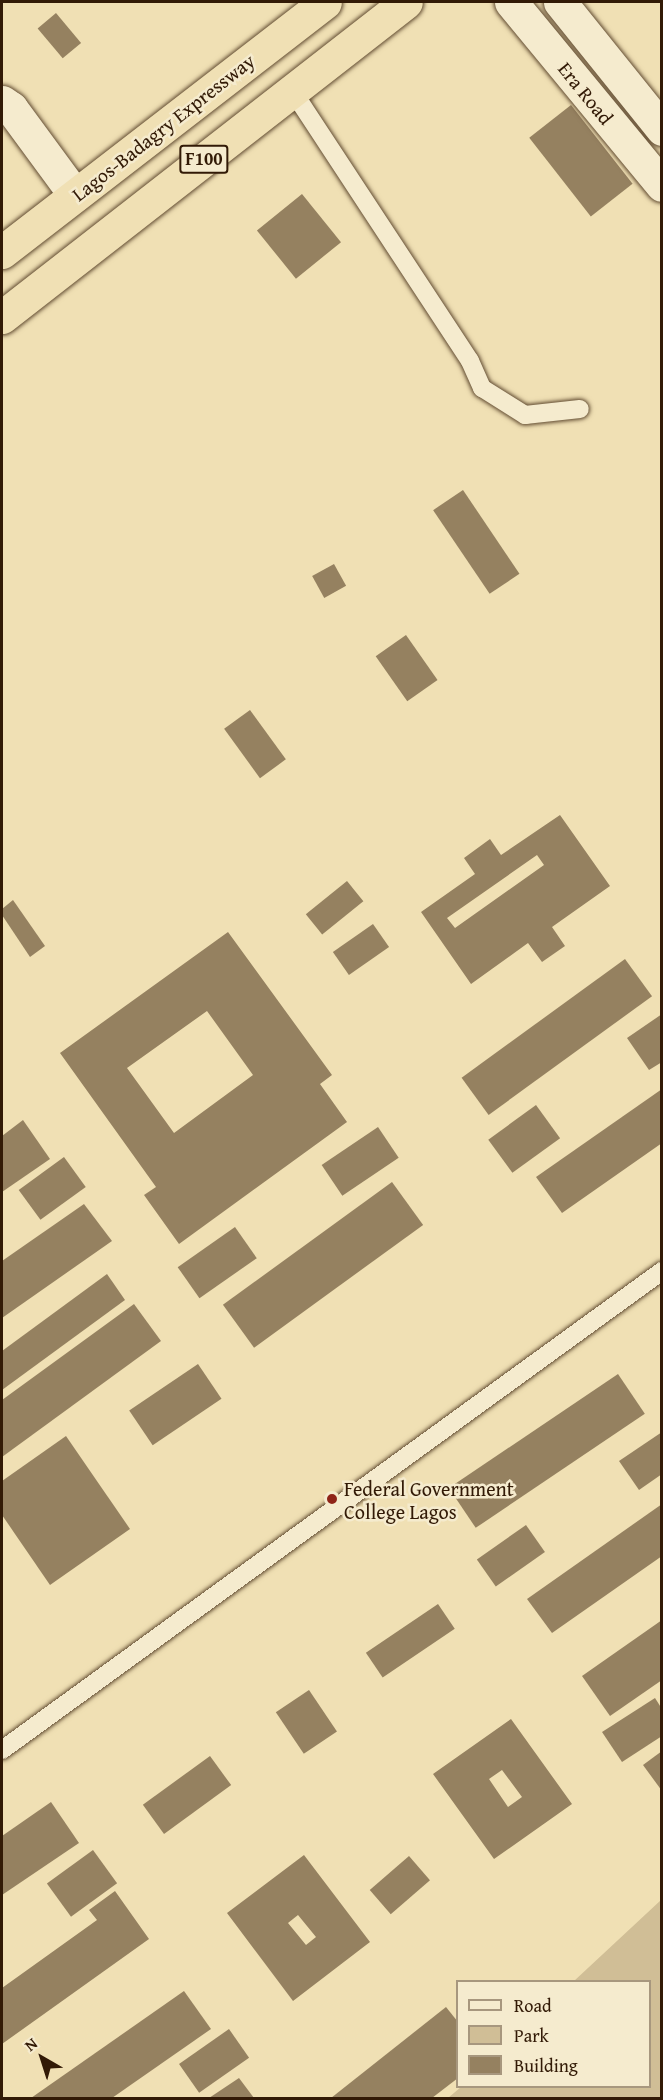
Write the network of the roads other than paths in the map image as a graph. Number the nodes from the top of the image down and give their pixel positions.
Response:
1 (325, 2) edge
2 (406, 2) edge
3 (511, 2) edge
4 (560, 2) edge
5 (292, 90) junction
6 (2, 102) edge
7 (662, 129) edge
8 (662, 185) edge
9 (75, 195) junction
10 (2, 252) edge
11 (2, 317) edge
12 (580, 409) dead end
13 (662, 1271) edge
14 (2, 1749) edge

1 - 9 highway, Lagos-Badagry Expressway / F100
2 - 5 highway, F100
3 - 8 main road, Era Road
4 - 7 main road
5 - 11 highway, F100
5 - 12 lane
6 - 9 main road
9 - 10 highway, Lagos-Badagry Expressway / F100
13 - 14 lane

